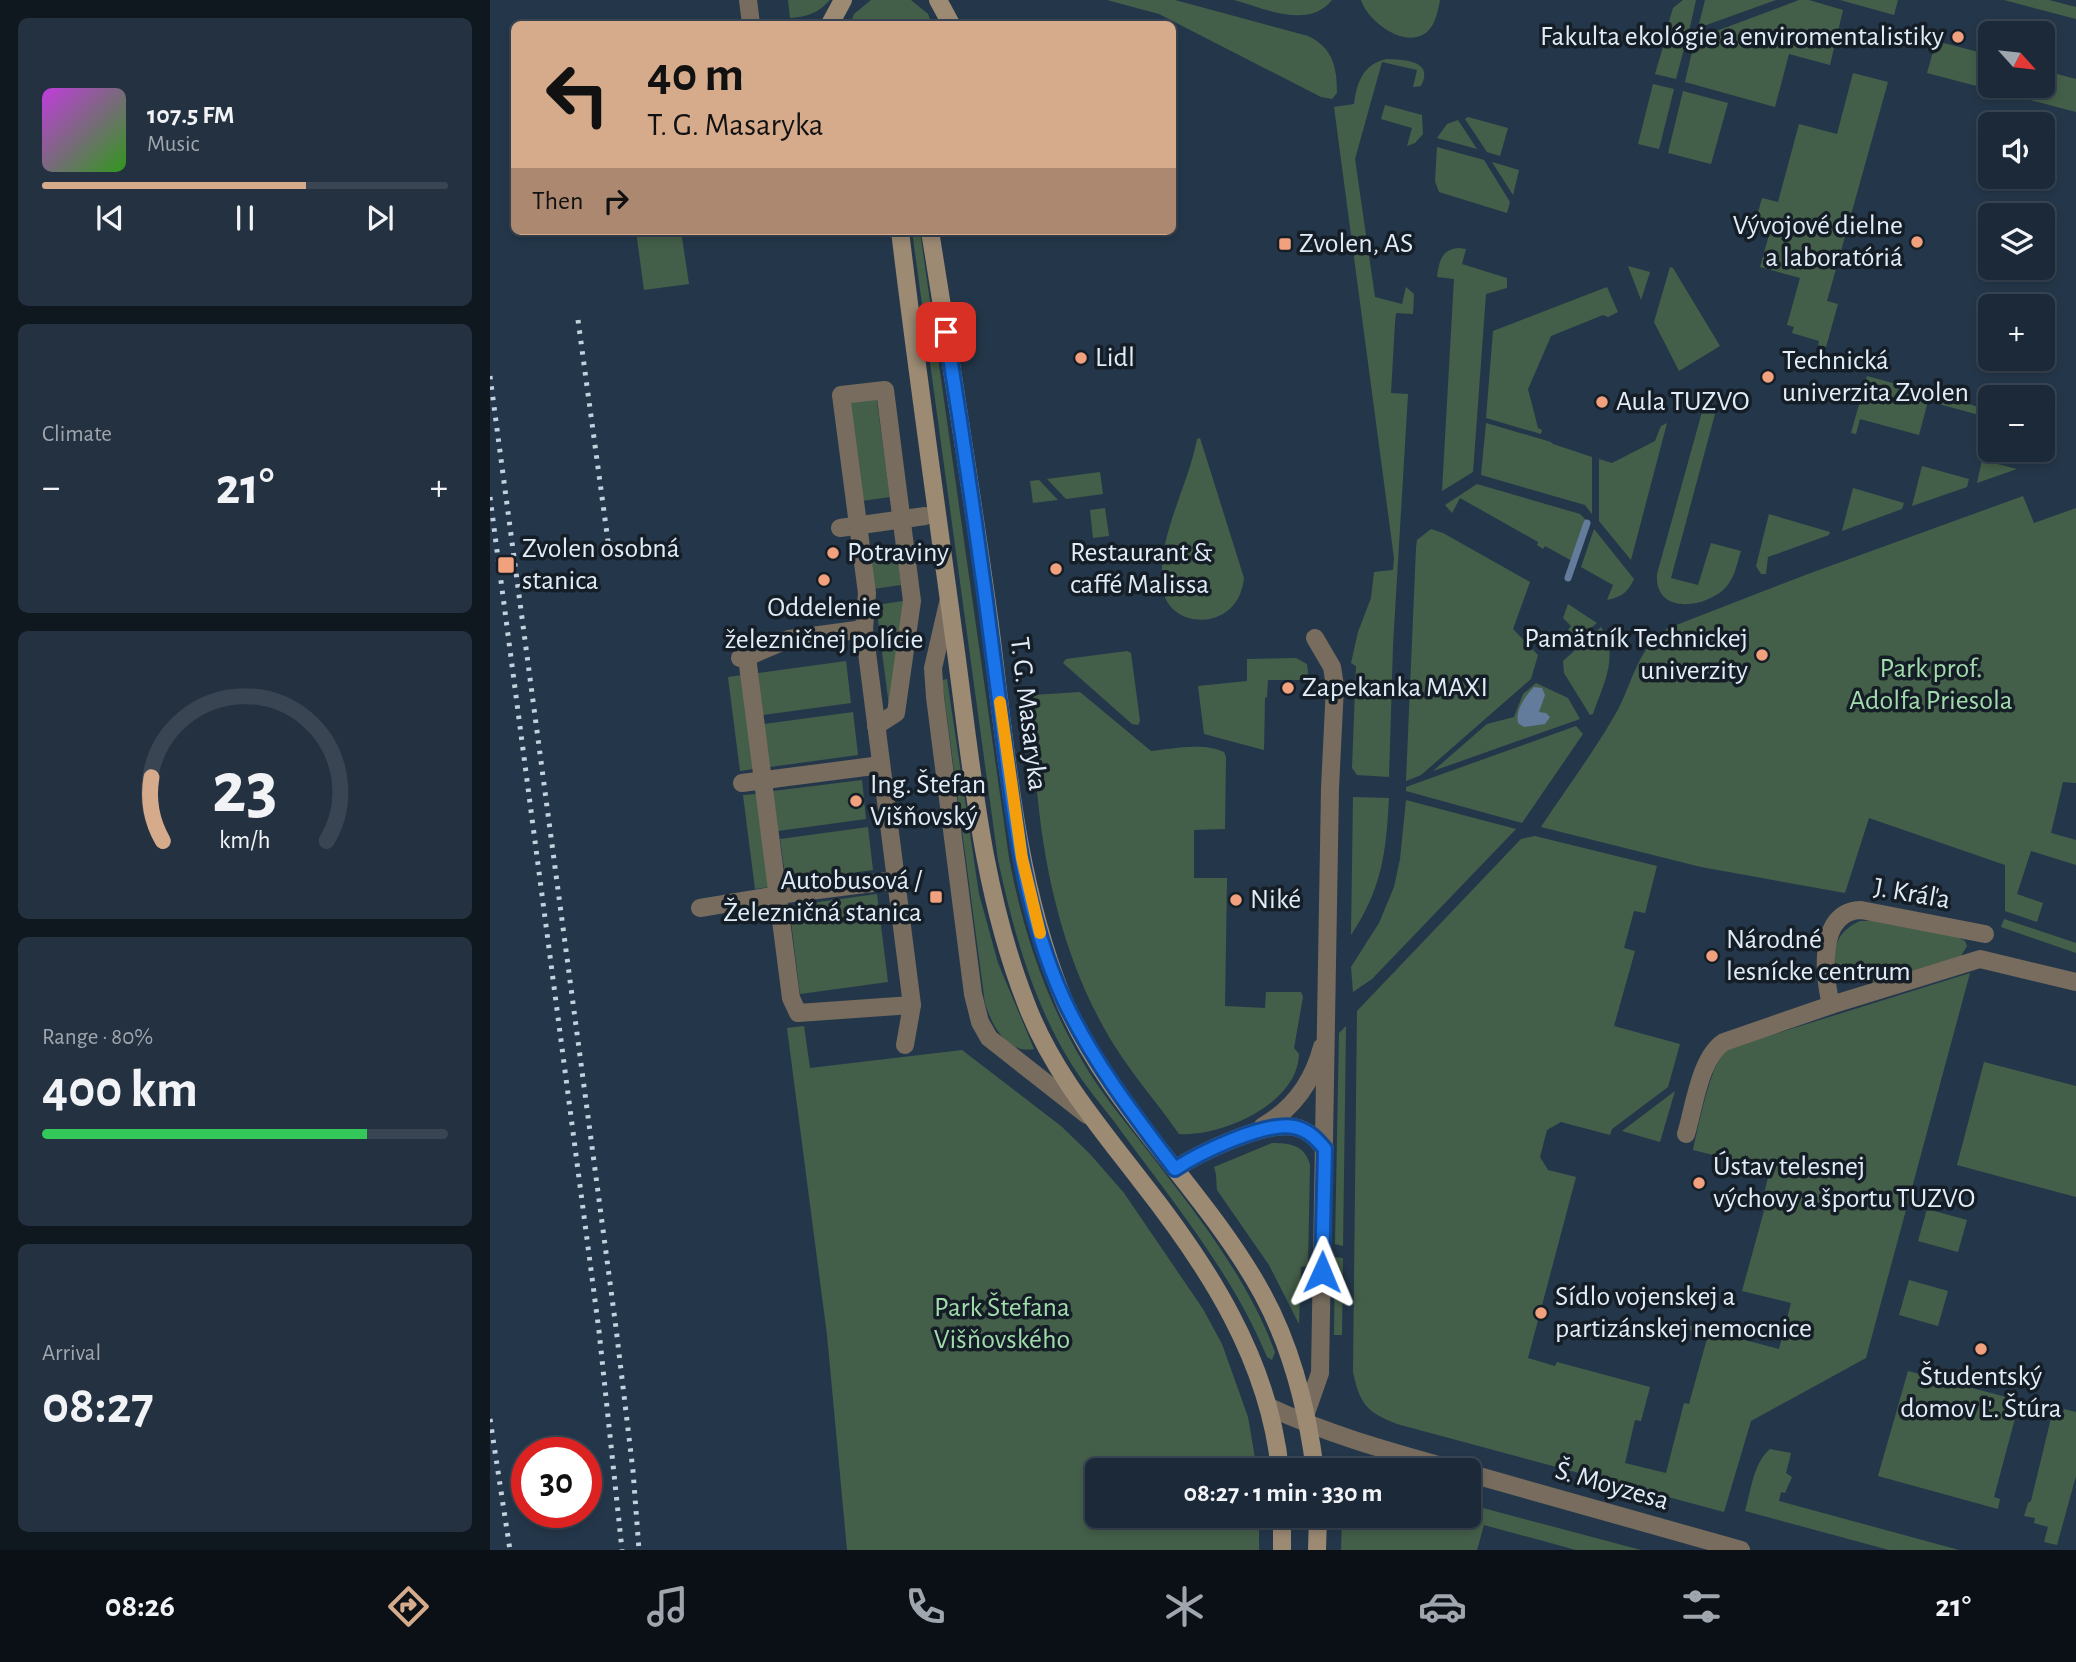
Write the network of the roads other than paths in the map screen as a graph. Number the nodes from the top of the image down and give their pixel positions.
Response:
1 (748, 0) edge
2 (843, 0) edge
3 (938, 0) edge
4 (751, 21) edge
5 (832, 21) edge
6 (949, 21) edge
7 (901, 235) edge
8 (931, 235) edge
9 (925, 516) dead end
10 (902, 519) junction
11 (859, 526) junction
12 (840, 528) dead end
13 (949, 600) junction
14 (864, 629) junction
15 (1315, 638) dead end
16 (876, 726) junction
17 (881, 765) junction
18 (763, 780) junction
19 (742, 783) dead end
20 (896, 880) junction
21 (778, 895) junction
22 (700, 908) dead end
23 (1980, 959) junction
24 (2076, 982) edge
25 (912, 1005) junction
26 (1831, 1005) junction
27 (1328, 1027) junction
28 (905, 1045) dead end
29 (1095, 1121) junction
30 (1686, 1134) dead end
31 (1244, 1137) junction
32 (1325, 1149) junction
33 (1175, 1169) junction
34 (1269, 1407) junction
35 (1308, 1420) junction
36 (1278, 1458) edge
37 (1313, 1458) edge
38 (1413, 1458) edge
39 (1481, 1477) edge
40 (1282, 1528) edge
41 (1318, 1528) edge
42 (1732, 1549) edge
43 (1282, 1550) edge
44 (1317, 1550) edge

1 - 4 street
2 - 5 street
3 - 6 street
7 - 13 street
8 - 33 street, T. G. Masaryka
9 - 10 street
10 - 11 street
10 - 11 street
10 - 16 street
11 - 12 street
11 - 14 street
13 - 29 street
13 - 29 street
14 - 16 street
14 - 18 street
15 - 27 street, T. G. Masaryka
16 - 17 street
17 - 18 street
17 - 20 street
18 - 19 street
18 - 21 street
20 - 21 street
20 - 25 street
21 - 22 street
21 - 25 street
23 - 24 street
23 - 26 street
23 - 26 street, J. Kráľa
25 - 28 street
26 - 30 street
27 - 31 street, T. G. Masaryka
27 - 32 street, T. G. Masaryka
29 - 34 street
31 - 32 street, T. G. Masaryka
31 - 33 street, T. G. Masaryka
32 - 35 street, T. G. Masaryka
33 - 35 street, T. G. Masaryka
34 - 35 street
34 - 36 street
35 - 37 street, T. G. Masaryka
35 - 38 street
39 - 42 street, Š. Moyzesa
40 - 43 street
41 - 44 street

